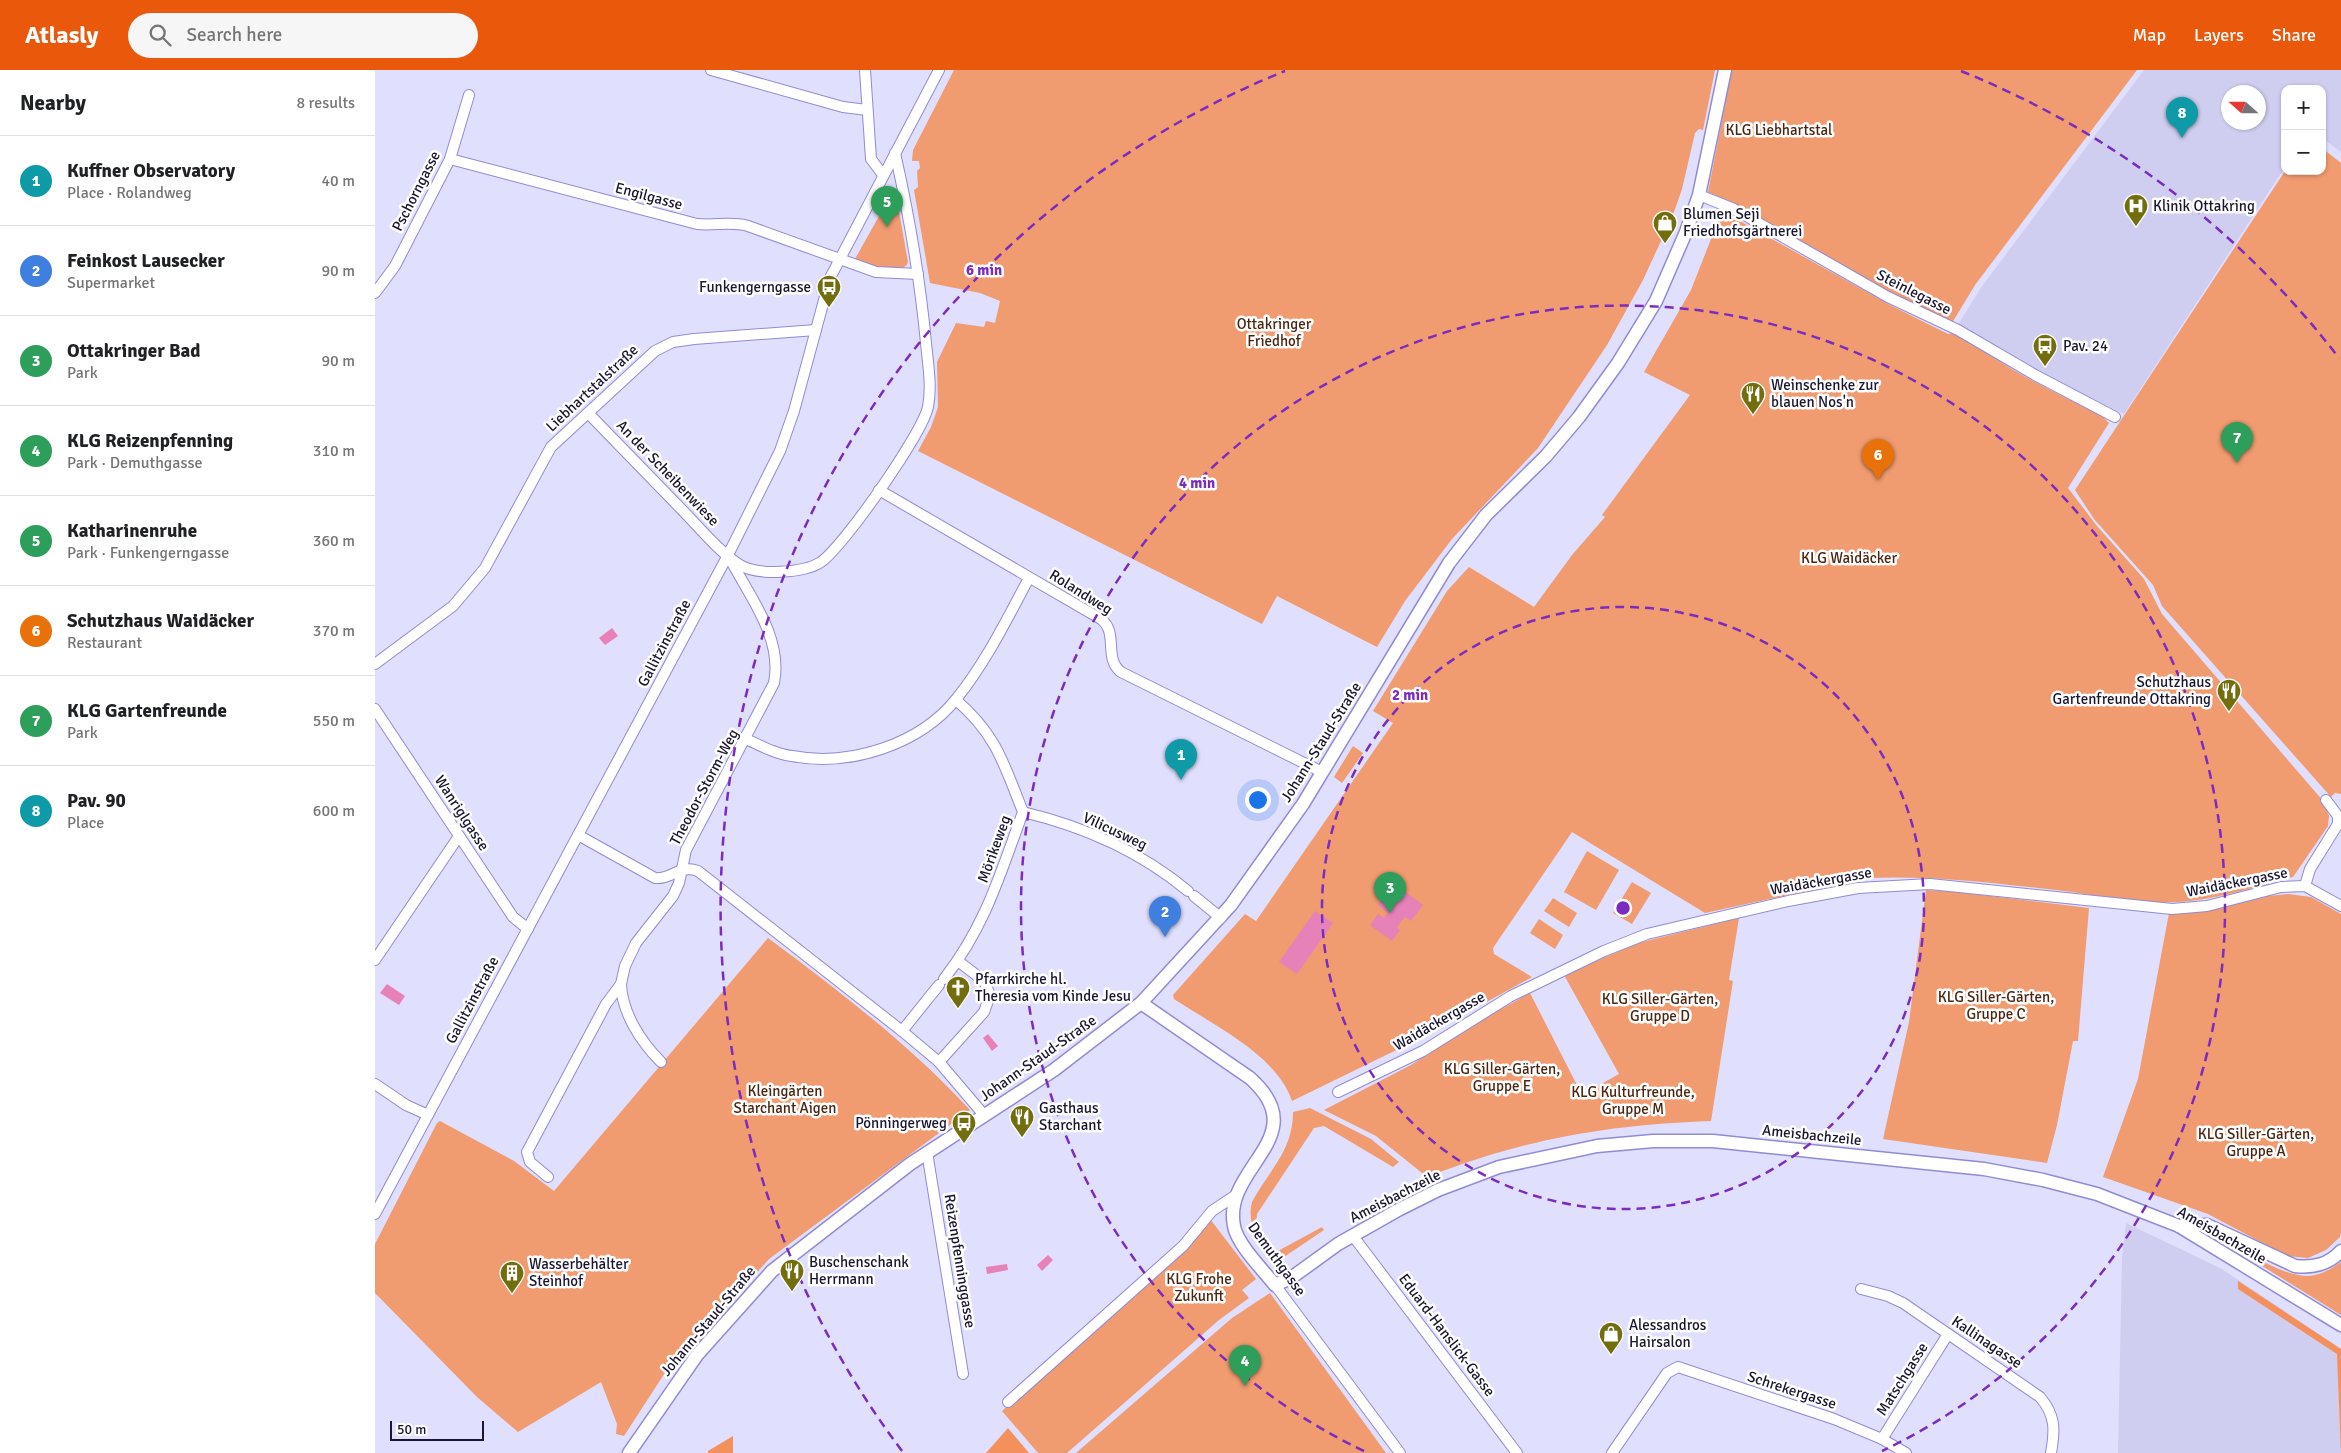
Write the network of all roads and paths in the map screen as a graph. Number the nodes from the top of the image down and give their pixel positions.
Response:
1 (711, 70) edge
2 (865, 70) edge
3 (939, 70) edge
4 (1725, 70) edge
5 (469, 95) dead end
6 (867, 110) junction
7 (895, 153) junction
8 (450, 159) junction
9 (883, 175) junction
10 (1699, 195) junction
11 (838, 258) junction
12 (918, 274) junction
13 (375, 293) edge
14 (815, 330) junction
15 (588, 412) junction
16 (2115, 417) dead end
17 (879, 490) junction
18 (728, 555) junction
19 (1029, 578) junction
20 (375, 664) edge
21 (956, 700) junction
22 (375, 709) edge
23 (746, 739) junction
24 (1322, 772) junction
25 (2326, 800) dead end
26 (1023, 812) junction
27 (578, 835) junction
28 (459, 836) junction
29 (683, 868) junction
30 (2305, 886) junction
31 (2341, 906) edge
32 (1221, 918) junction
33 (527, 929) junction
34 (375, 960) edge
35 (958, 961) junction
36 (621, 984) junction
37 (1141, 1003) junction
38 (902, 1031) junction
39 (661, 1062) dead end
40 (939, 1062) junction
41 (375, 1084) edge
42 (1338, 1092) dead end
43 (428, 1115) junction
44 (984, 1115) junction
45 (927, 1152) junction
46 (549, 1177) dead end
47 (1236, 1195) junction
48 (375, 1214) edge
49 (2179, 1226) junction
50 (1353, 1236) junction
51 (2341, 1251) edge
52 (1275, 1285) junction
53 (1861, 1289) dead end
54 (2341, 1324) edge
55 (1948, 1334) junction
56 (963, 1374) dead end
57 (1008, 1402) dead end
58 (1882, 1439) junction
59 (629, 1453) edge
60 (1400, 1453) edge
61 (1517, 1453) edge
62 (1611, 1453) edge
63 (1906, 1453) edge
64 (2051, 1453) edge

1 - 6 street
2 - 6 street
3 - 7 street, Gallitzinstraße
4 - 10 street, Johann-Staud-Straße
5 - 8 street, Pschorngasse
6 - 9 street
7 - 9 street, Gallitzinstraße
7 - 12 street
8 - 11 street, Engilgasse
8 - 13 street, Pschorngasse
9 - 11 street, Gallitzinstraße
10 - 16 street, Steinlegasse
10 - 24 street, Johann-Staud-Straße
11 - 12 street, Engilgasse
11 - 14 street, Gallitzinstraße
12 - 17 street
14 - 15 street, Liebhartstalstraße
14 - 18 street, Gallitzinstraße
15 - 18 street, An der Scheibenwiese
15 - 20 street, Liebhartstalstraße
17 - 18 street
17 - 19 street, Rolandweg
18 - 23 street, Theodor-Storm-Weg
18 - 27 street, Gallitzinstraße
19 - 21 street
19 - 24 street, Rolandweg
21 - 23 street
21 - 26 street, Mörikeweg
22 - 28 street, Wanriglgasse
23 - 29 street, Theodor-Storm-Weg
24 - 32 street, Johann-Staud-Straße
25 - 30 street
26 - 32 street, Vilicusweg
26 - 35 street, Mörikeweg
27 - 29 street
27 - 33 street, Gallitzinstraße
28 - 33 street, Wanriglgasse
28 - 34 street
29 - 36 street, Theodor-Storm-Weg
29 - 38 street
30 - 31 street, Waidäckergasse
30 - 42 street, Waidäckergasse
32 - 37 street, Johann-Staud-Straße
33 - 43 street, Gallitzinstraße
35 - 38 street, Mörikeweg
35 - 40 street
36 - 39 street
36 - 46 street, Theodor-Storm-Weg
37 - 44 street, Johann-Staud-Straße
37 - 47 street, Demuthgasse
38 - 40 street
40 - 44 street
41 - 43 street
43 - 48 street, Gallitzinstraße
44 - 45 street, Johann-Staud-Straße
45 - 56 street, Reizenpfenninggasse
45 - 59 street, Johann-Staud-Straße
47 - 52 street, Demuthgasse
47 - 57 street
49 - 50 street, Ameisbachzeile
49 - 51 street
49 - 54 street, Ameisbachzeile
50 - 52 street, Ameisbachzeile
50 - 61 street, Eduard-Hanslick-Gasse
52 - 60 street, Demuthgasse
53 - 55 street, Kallinagasse
55 - 58 street, Matschgasse
55 - 64 street, Kallinagasse
58 - 62 street, Schrekergasse
58 - 63 street, Schrekergasse

